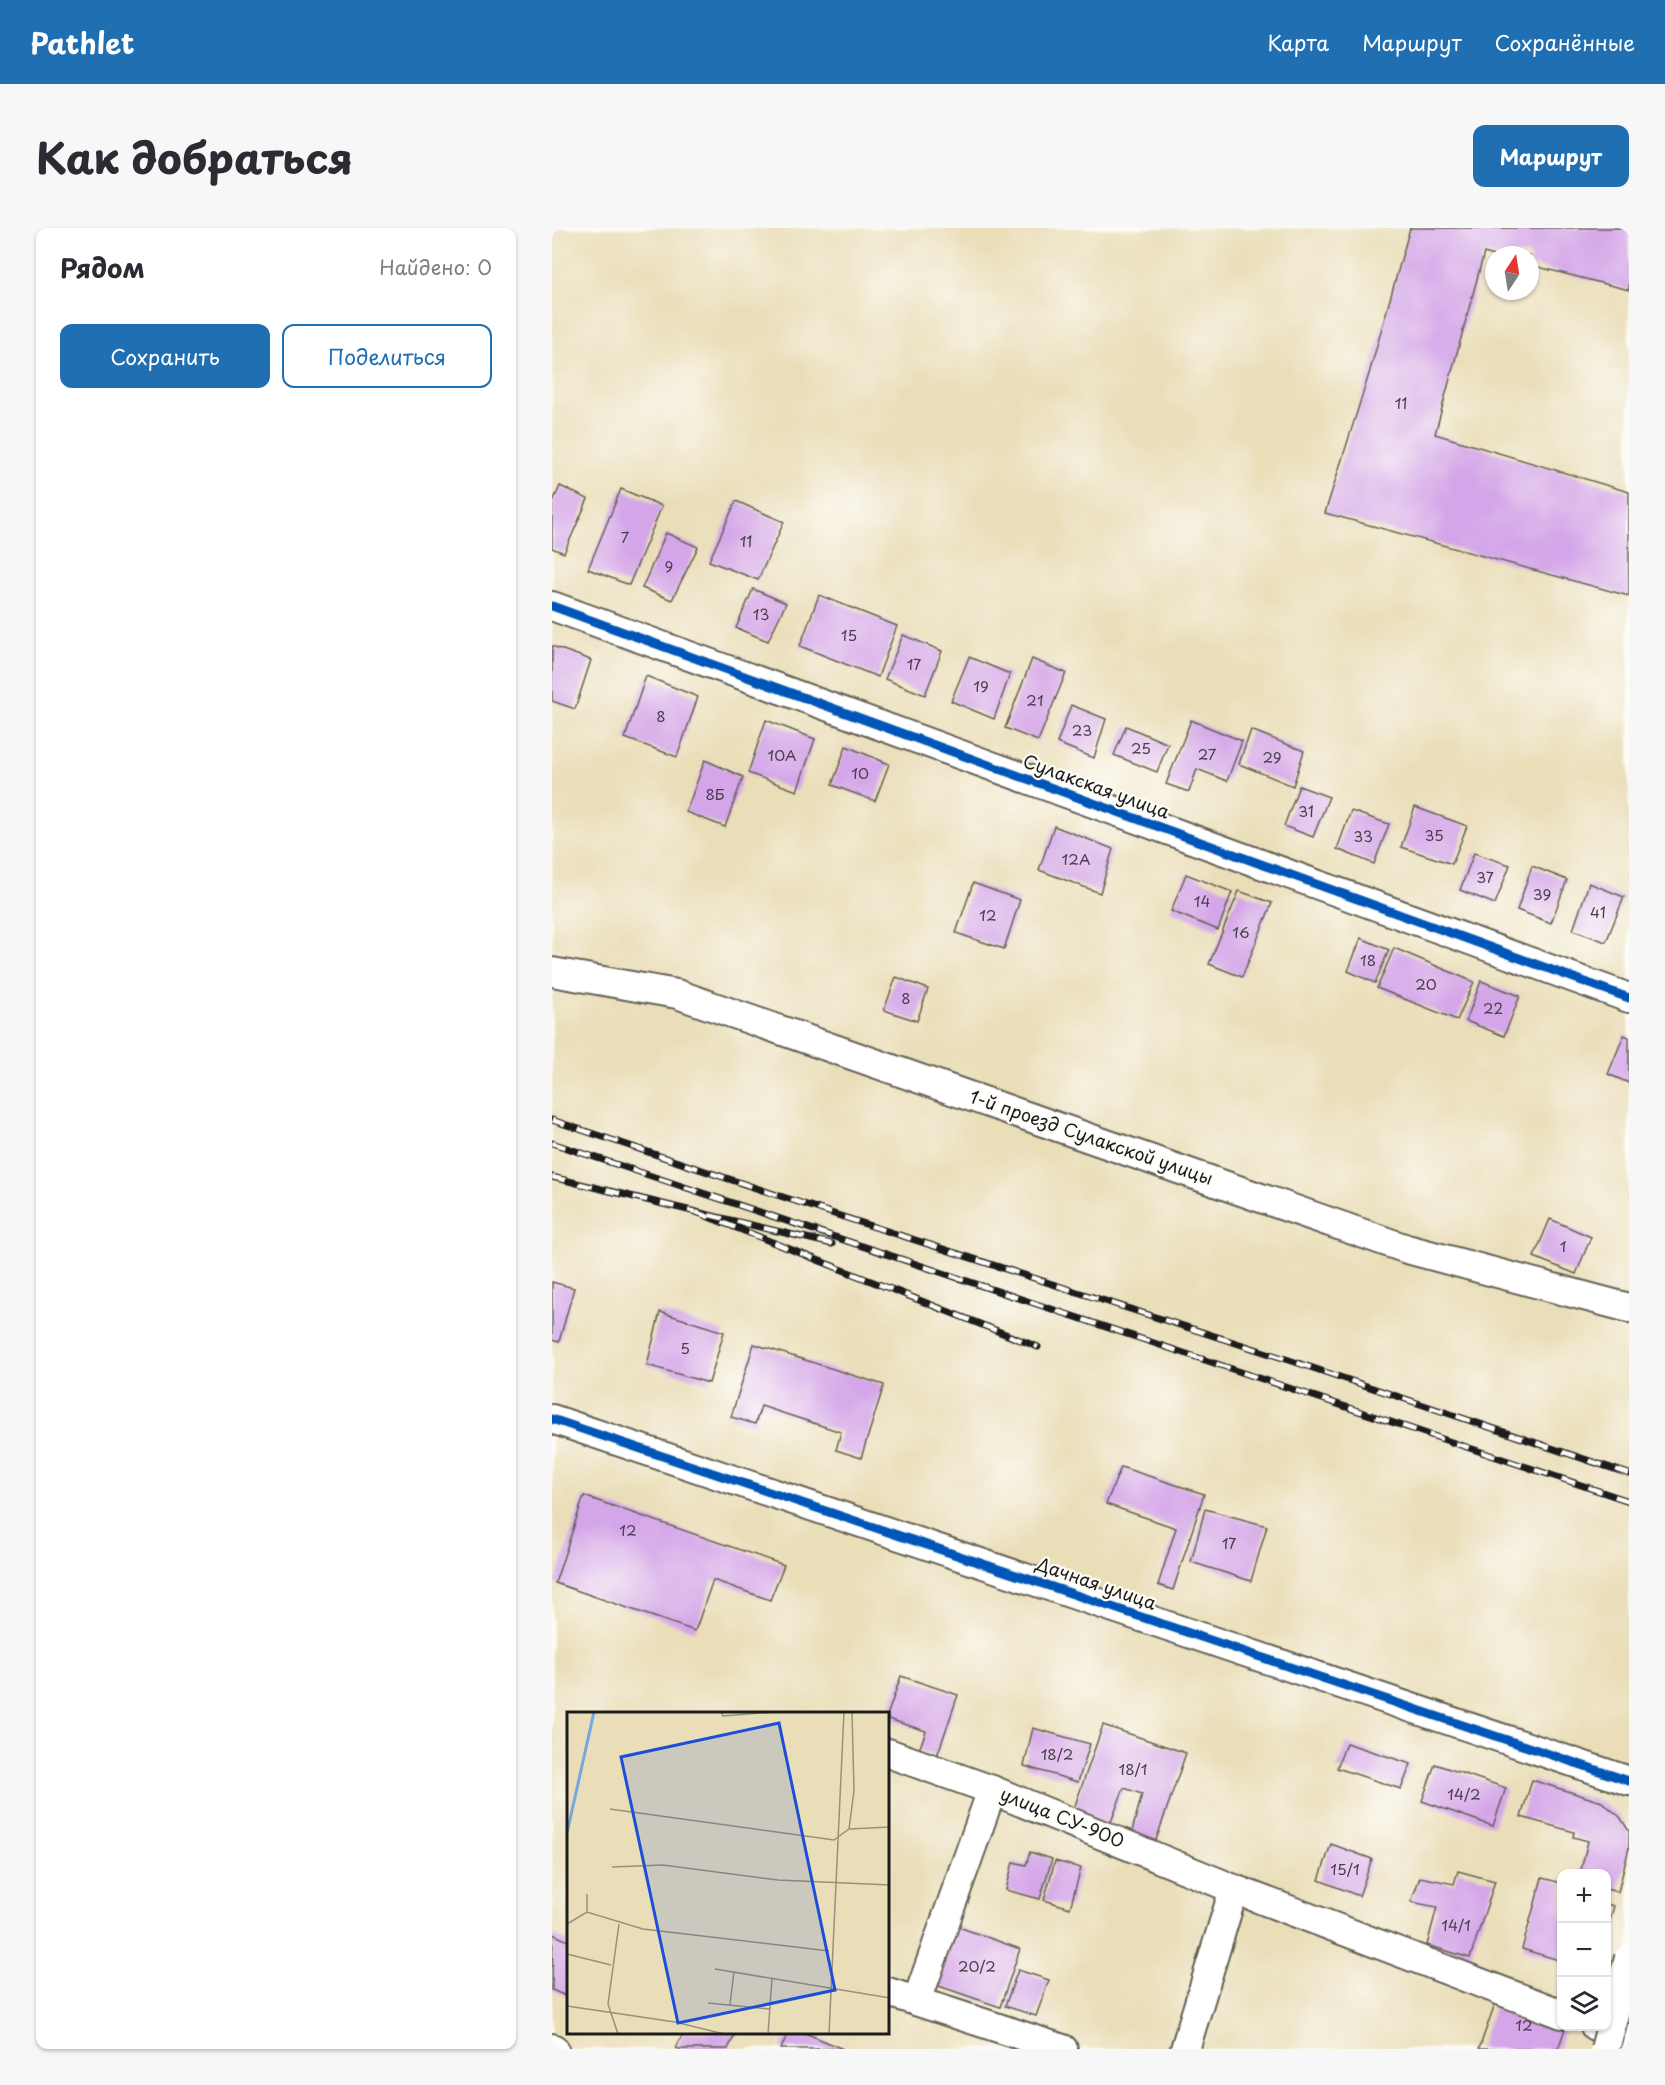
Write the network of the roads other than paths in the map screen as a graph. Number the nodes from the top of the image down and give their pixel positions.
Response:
1 (552, 606) edge
2 (552, 972) edge
3 (1629, 998) edge
4 (1629, 1308) edge
5 (552, 1419) edge
6 (890, 1754) edge
7 (1629, 1781) edge
8 (992, 1790) junction
9 (1234, 1889) junction
10 (1629, 1958) edge
11 (890, 1993) edge
12 (916, 2001) junction
13 (1557, 2012) edge
14 (1608, 2031) edge
15 (1629, 2039) edge
16 (1063, 2049) edge
17 (1185, 2049) edge
18 (1605, 2049) edge

1 - 3 street, Сулакская улица
2 - 4 street, 1-й проезд Сулакской улицы
5 - 7 street, Дачная улица
6 - 8 street, улица СУ-900
8 - 9 street, улица СУ-900
8 - 12 street
9 - 13 street, улица СУ-900
9 - 17 street
10 - 18 street, bridge
11 - 12 street
12 - 16 street
14 - 15 street

